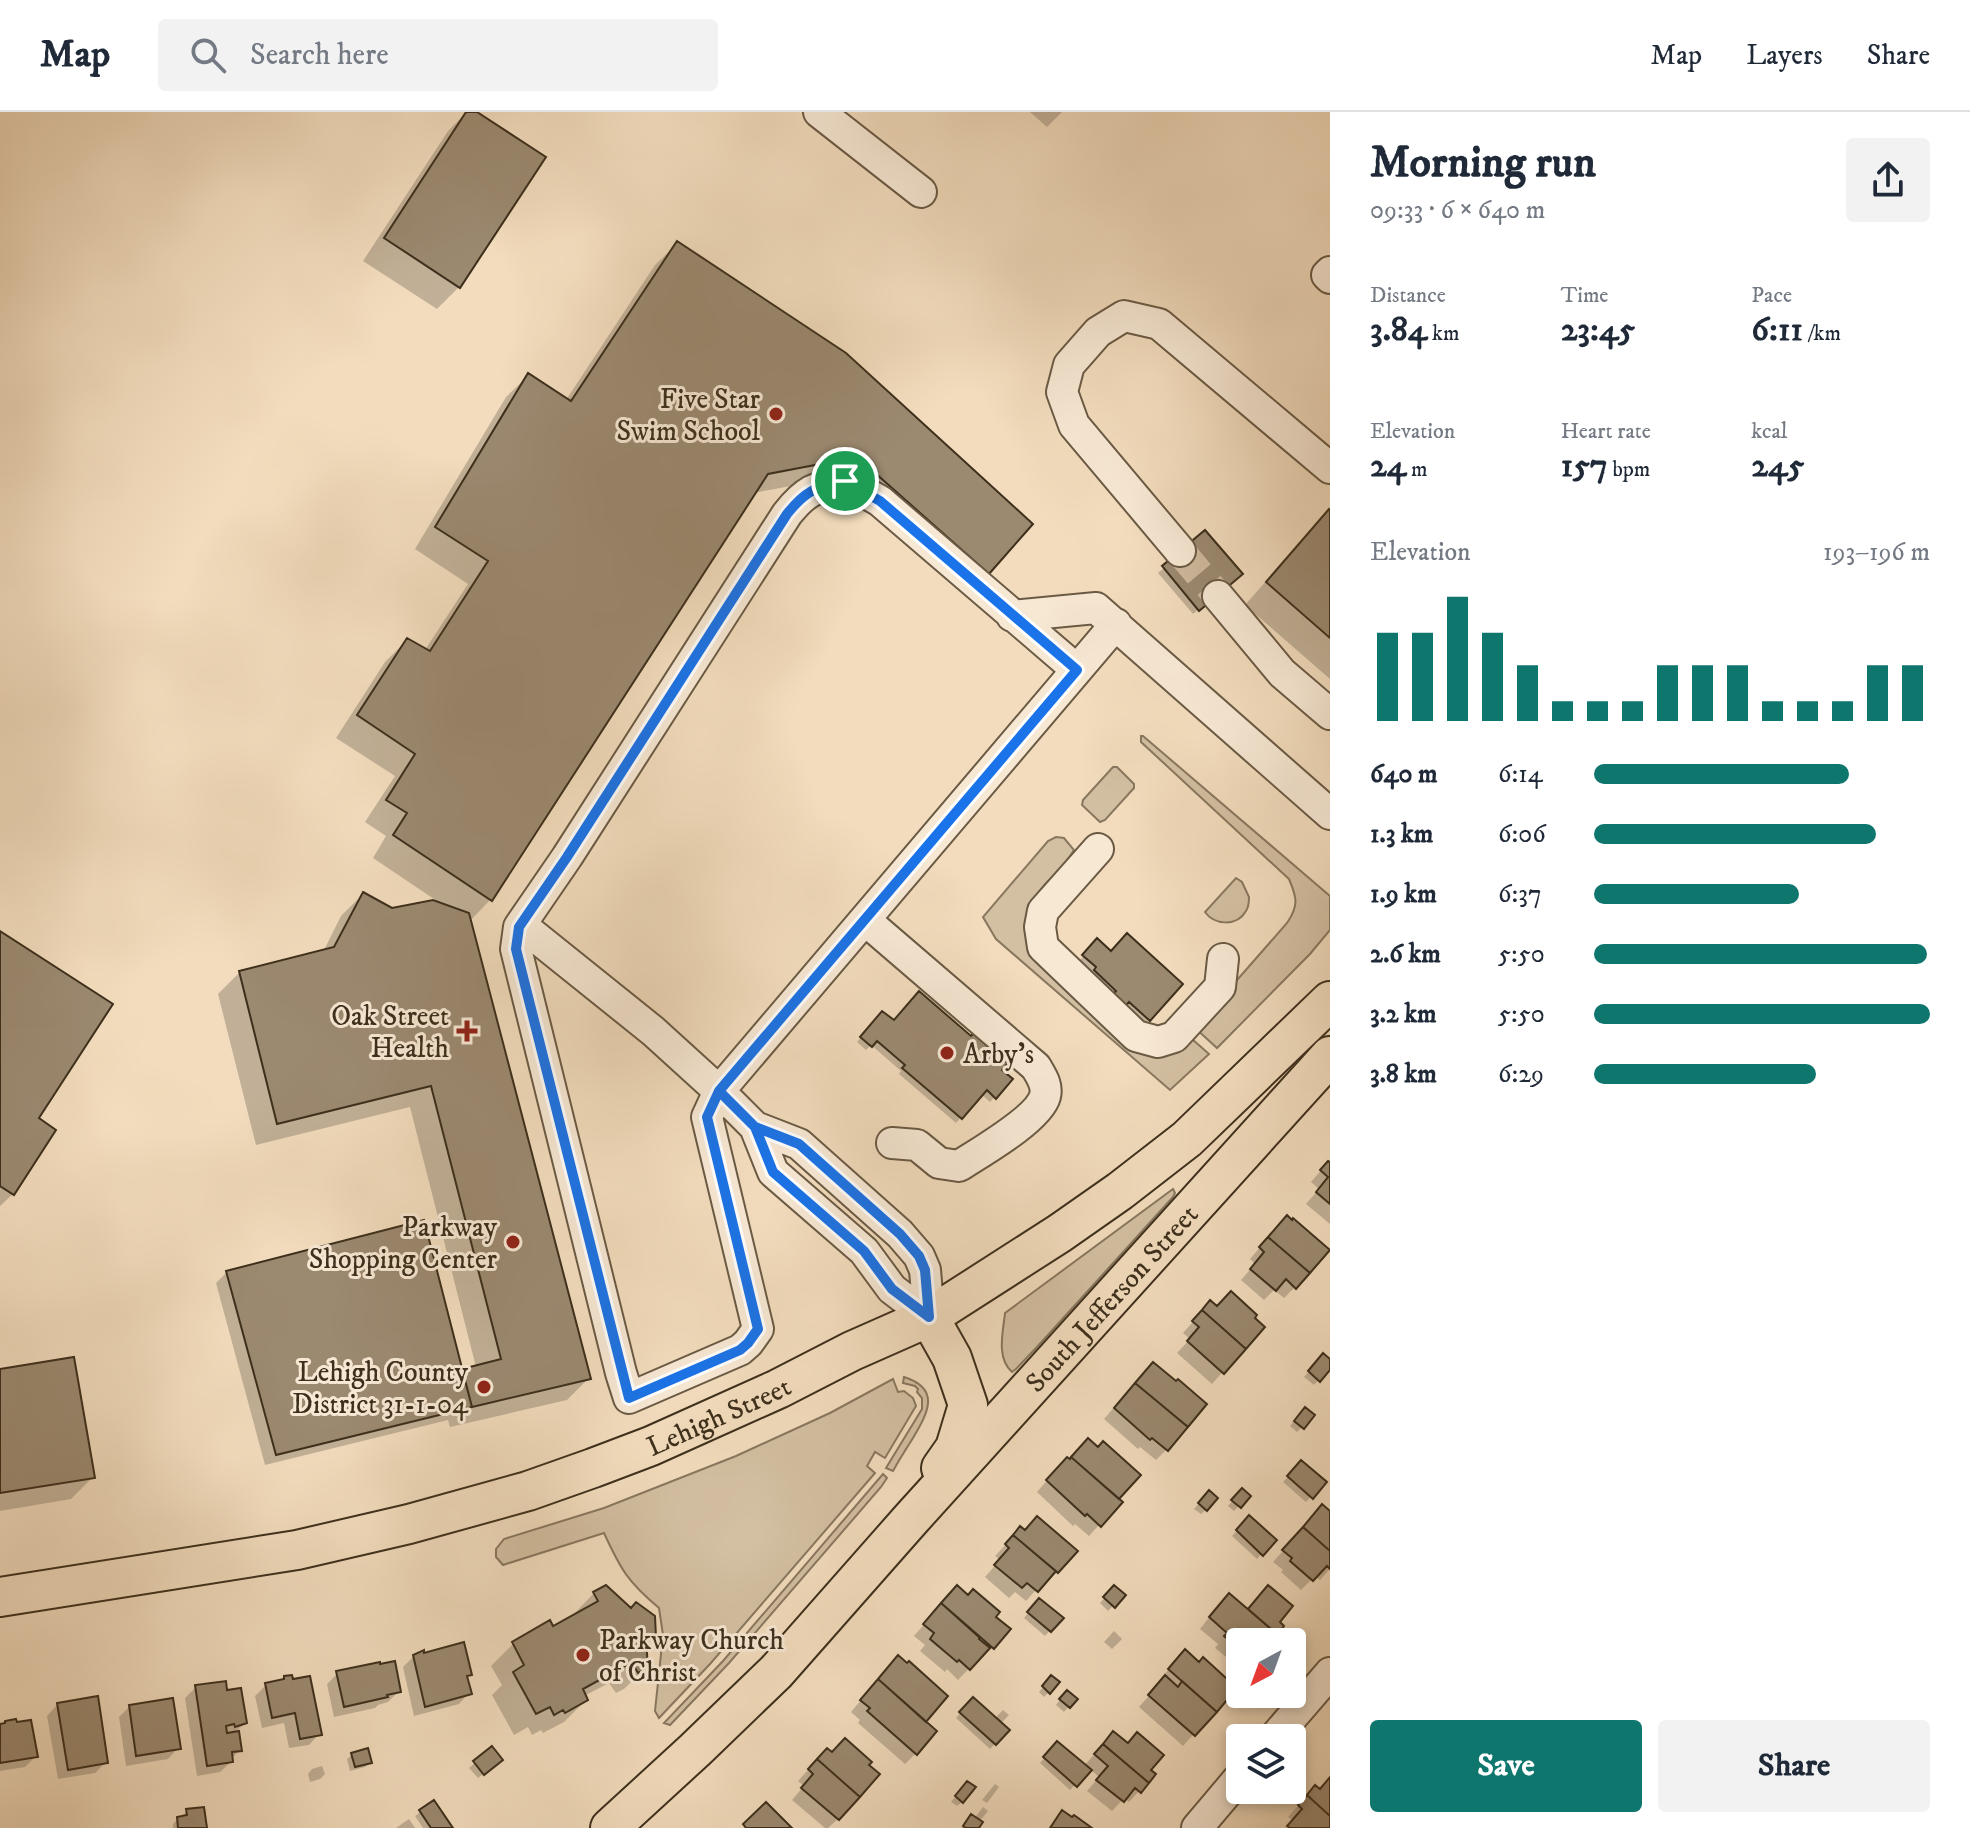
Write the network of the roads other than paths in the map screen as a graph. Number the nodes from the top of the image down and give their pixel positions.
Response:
1 (819, 112) edge
2 (921, 192) dead end
3 (1330, 468) edge
4 (1180, 551) tunnel mouth
5 (1218, 596) tunnel mouth
6 (1012, 616) junction
7 (1106, 616) junction
8 (1077, 670) junction
9 (1330, 714) edge
10 (1330, 814) edge
11 (1098, 849) dead end
12 (865, 920) junction
13 (519, 937) junction
14 (1223, 959) dead end
15 (1330, 1001) edge
16 (1330, 1056) edge
17 (719, 1091) junction
18 (755, 1127) junction
19 (892, 1143) dead end
20 (929, 1317) junction
21 (893, 1540) junction
22 (0, 1597) edge
23 (1330, 1673) edge
24 (1286, 1724) edge
25 (1226, 1794) edge
26 (611, 1828) edge
27 (1197, 1828) edge

1 - 2 street
3 - 4 street
5 - 9 street
6 - 7 street
6 - 8 street
6 - 13 street
7 - 8 street
7 - 10 street
8 - 12 street
11 - 14 street
12 - 17 street
12 - 19 street
13 - 17 street
13 - 17 street
15 - 20 main road, Lehigh Street
16 - 21 main road, South Jefferson Street
17 - 18 street
18 - 20 street
18 - 20 street
20 - 21 main road, South Jefferson Street
20 - 22 main road, Lehigh Street
21 - 26 main road, South Jefferson Street
23 - 24 street
25 - 27 street

